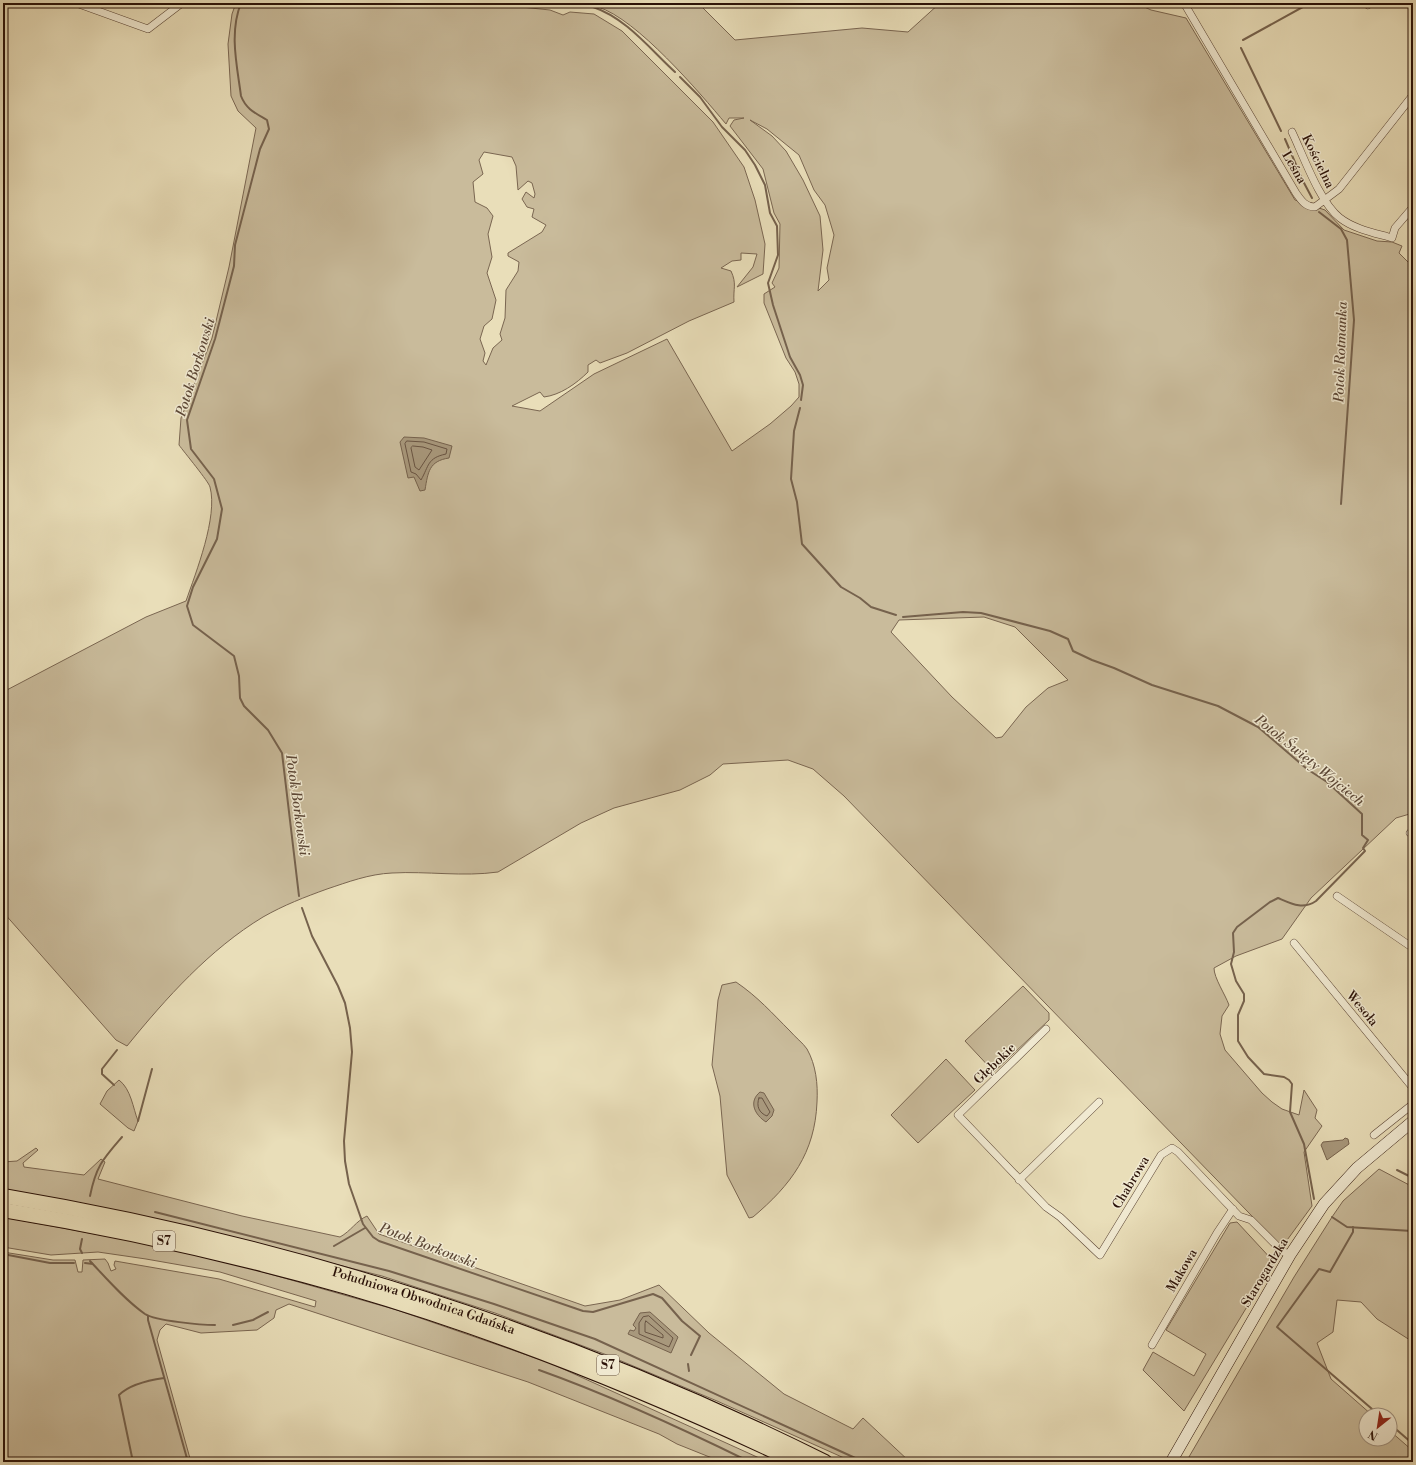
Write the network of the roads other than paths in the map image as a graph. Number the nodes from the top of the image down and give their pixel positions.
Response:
1 (76, 3) edge
2 (182, 3) edge
3 (1184, 3) edge
4 (1413, 95) edge
5 (1292, 132) dead end
6 (1325, 200) junction
7 (1413, 207) edge
8 (1336, 896) dead end
9 (1294, 943) dead end
10 (1413, 948) edge
11 (1046, 1029) dead end
12 (1413, 1088) edge
13 (1099, 1102) dead end
14 (1413, 1104) edge
15 (958, 1115) joint
16 (1413, 1121) edge
17 (1374, 1135) dead end
18 (1019, 1180) junction
19 (3, 1196) edge
20 (3, 1210) edge
21 (1233, 1210) junction
22 (1290, 1255) junction
23 (1152, 1345) dead end
24 (797, 1462) edge
25 (825, 1462) edge
26 (1171, 1462) edge

1 - 2 street
3 - 6 street, Leśna
4 - 6 street, Leśna
5 - 6 street, Kościelna
6 - 7 street, Kościelna
8 - 10 street
9 - 12 street, Wesoła
11 - 15 street, Głębokie
13 - 18 street
14 - 17 street
15 - 18 street, Chabrowa
16 - 22 main road, Starogardzka
18 - 21 street, Chabrowa
19 - 25 highway, Południowa Obwodnica Gdańska / S7
20 - 24 highway, Południowa Obwodnica Gdańska / S7
21 - 22 street, Chabrowa
21 - 23 street, Makowa
22 - 26 main road, Starogardzka

